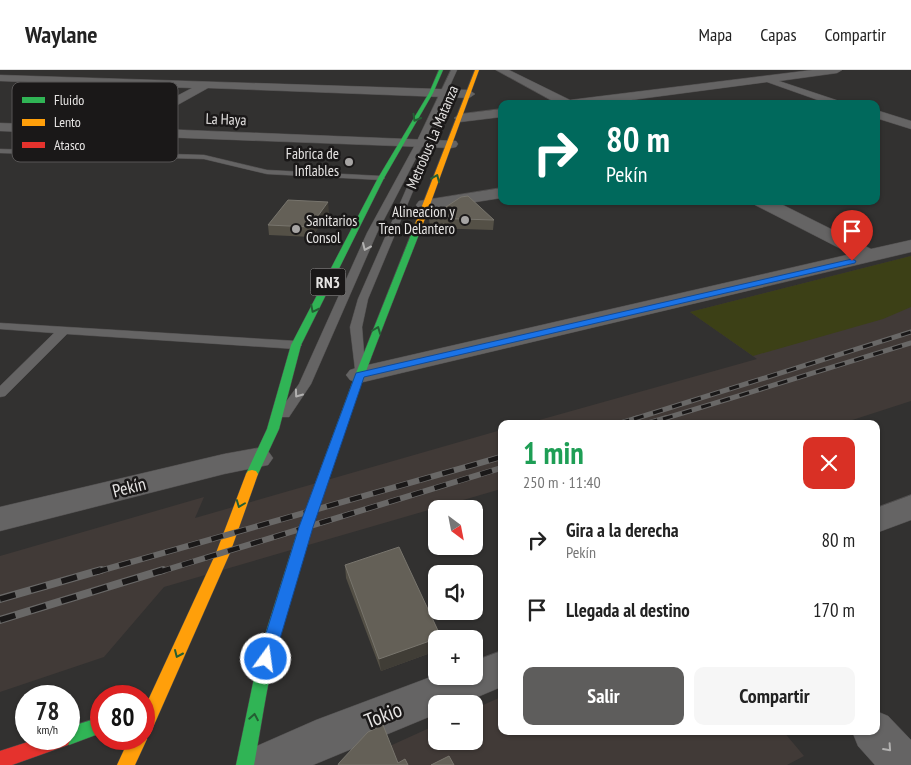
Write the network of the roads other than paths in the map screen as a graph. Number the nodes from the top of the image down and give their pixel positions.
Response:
1 (52, 70) edge
2 (441, 70) edge
3 (454, 70) edge
4 (461, 70) edge
5 (477, 70) edge
6 (501, 70) edge
7 (735, 70) edge
8 (837, 70) edge
9 (226, 74) dead end
10 (0, 76) edge
11 (32, 78) junction
12 (764, 80) junction
13 (21, 82) edge
14 (149, 82) edge
15 (178, 83) edge
16 (208, 84) junction
17 (12, 86) edge
18 (0, 90) edge
19 (441, 94) junction
20 (469, 94) junction
21 (178, 100) edge
22 (561, 100) edge
23 (602, 100) edge
24 (829, 100) edge
25 (498, 113) edge
26 (880, 115) edge
27 (460, 118) junction
28 (910, 124) edge
29 (880, 128) edge
30 (178, 133) edge
31 (402, 142) junction
32 (425, 144) junction
33 (451, 144) junction
34 (178, 156) edge
35 (382, 178) junction
36 (498, 193) edge
37 (425, 205) junction
38 (770, 205) edge
39 (911, 246) edge
40 (872, 257) junction
41 (0, 326) edge
42 (64, 330) junction
43 (296, 345) junction
44 (359, 375) junction
45 (0, 393) edge
46 (273, 429) junction
47 (258, 458) junction
48 (911, 507) edge
49 (0, 519) edge
50 (880, 519) edge
51 (498, 670) edge
52 (155, 695) edge
53 (877, 735) edge
54 (30, 750) edge
55 (133, 750) edge
56 (142, 750) edge
57 (0, 760) edge
58 (126, 765) edge
59 (139, 765) edge
60 (245, 765) edge
61 (266, 765) edge
62 (904, 765) edge

1 - 11 street
2 - 19 main road, RN3
3 - 19 lane, Metrobus La Matanza
4 - 19 lane, Metrobus La Matanza
5 - 20 main road
6 - 22 street
7 - 12 street
8 - 12 street
9 - 16 street
10 - 11 street
11 - 13 street
11 - 14 street
12 - 23 street
12 - 24 street
15 - 16 street
16 - 19 street
16 - 21 street
17 - 18 street
19 - 20 street
19 -> 31 main road, RN3
19 - 32 lane, Metrobus La Matanza
20 - 27 main road
25 - 27 street
26 - 28 street
27 - 33 main road
28 - 29 street
30 - 31 street, La Haya
31 - 32 street, La Haya
31 - 35 main road, RN3
32 - 33 street, La Haya
32 - 44 lane, Metrobus La Matanza
32 -> 46 lane, Metrobus La Matanza
37 -> 33 main road
34 - 35 lane
35 -> 43 main road, RN3
36 - 37 street
44 -> 37 main road
38 - 40 street
39 - 40 street
40 - 44 street
41 - 42 lane
42 - 43 lane
42 - 45 lane
43 - 46 main road, RN3
60 -> 44 main road
46 - 47 main road, RN3
47 - 49 street, Pekín
47 -> 52 main road, RN3
48 - 50 street
51 - 61 street, Tokio
53 -> 62 street
54 - 57 main road
55 - 58 main road
56 - 59 lane

